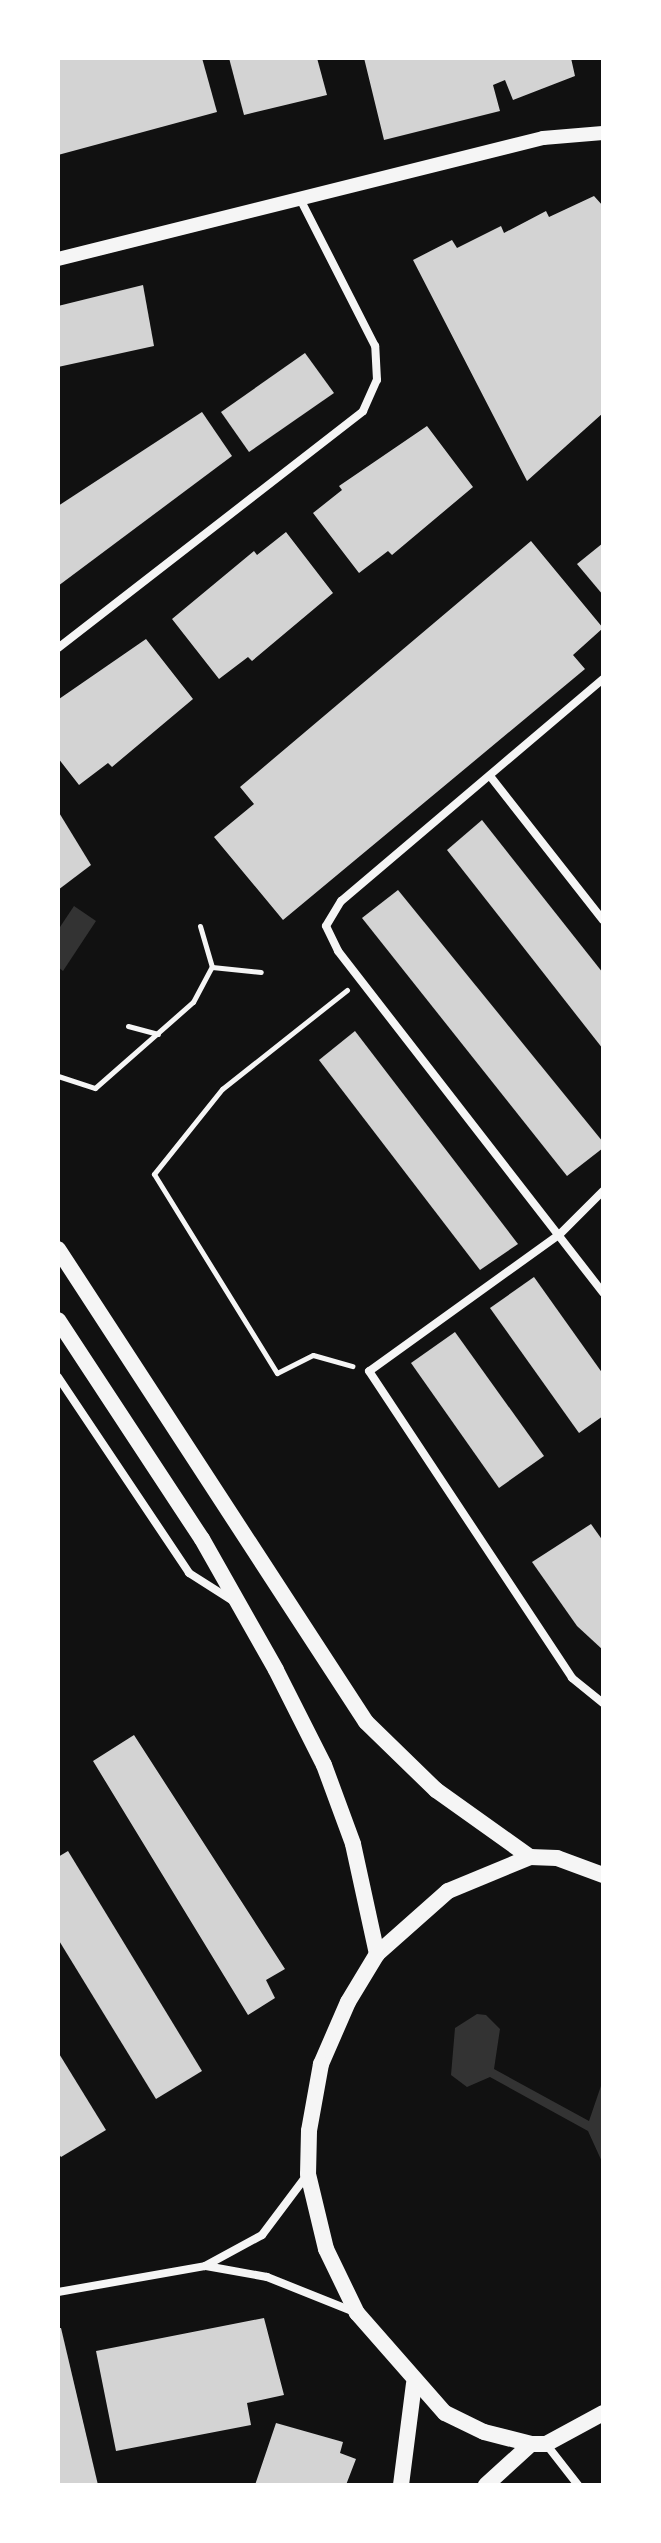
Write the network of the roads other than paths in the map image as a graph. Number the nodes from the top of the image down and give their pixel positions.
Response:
1 (603, 133) edge
2 (301, 201) junction
3 (58, 259) edge
4 (58, 648) edge
5 (603, 679) edge
6 (490, 776) junction
7 (603, 920) edge
8 (603, 1191) edge
9 (560, 1234) junction
10 (58, 1249) edge
11 (603, 1293) edge
12 (58, 1320) edge
13 (58, 1377) edge
14 (240, 1605) junction
15 (603, 1703) edge
16 (530, 1857) junction
17 (599, 1869) edge
18 (377, 1954) junction
19 (308, 2174) junction
20 (205, 2266) junction
21 (58, 2292) edge
22 (357, 2313) junction
23 (414, 2384) junction
24 (603, 2413) edge
25 (538, 2444) junction
26 (401, 2485) edge
27 (486, 2485) edge
28 (578, 2485) edge

1 - 2 street
2 - 3 street
2 - 4 street
5 - 6 street
6 - 7 street
6 - 9 street
8 - 9 street
9 - 11 street
9 - 15 street
10 - 16 main road
12 - 14 main road
13 - 14 street
14 - 18 main road
16 - 17 main road
16 - 18 main road
18 - 19 main road
19 - 20 street
19 - 22 main road
20 - 21 street
20 - 22 street
22 - 23 main road
23 - 25 main road
23 - 26 main road
24 - 25 main road
25 - 27 main road
25 - 28 street

